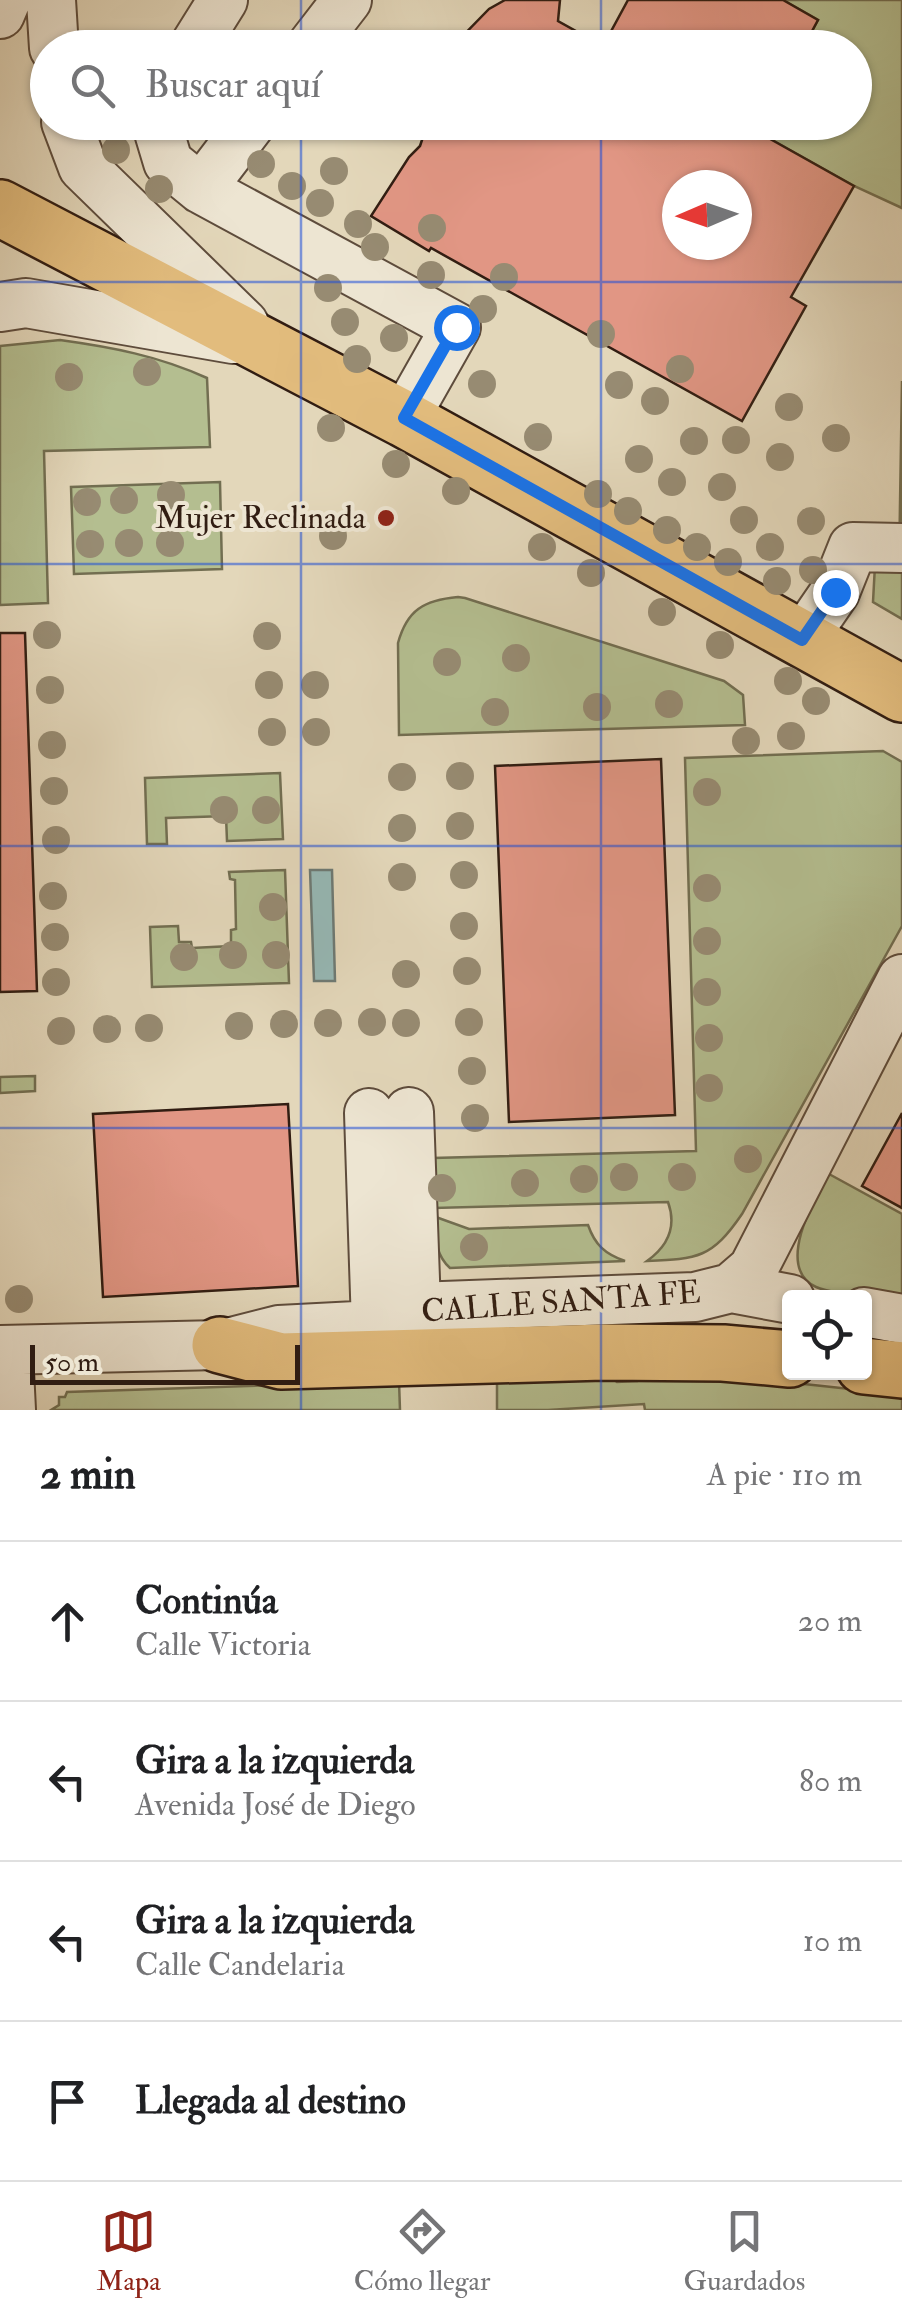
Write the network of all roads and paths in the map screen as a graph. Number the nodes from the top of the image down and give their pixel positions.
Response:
1 (6, 0) edge
2 (51, 0) edge
3 (223, 0) edge
4 (347, 0) edge
5 (0, 14) edge
6 (53, 30) edge
7 (204, 30) edge
8 (324, 30) edge
9 (73, 140) edge
10 (161, 140) edge
11 (238, 140) edge
12 (202, 188) junction
13 (0, 208) edge
14 (0, 307) edge
15 (264, 344) junction
16 (404, 418) junction
17 (902, 548) edge
18 (802, 640) junction
19 (902, 694) edge
20 (902, 979) edge
21 (389, 1112) dead end
22 (731, 1288) junction
23 (782, 1298) edge
24 (872, 1313) edge
25 (396, 1316) junction
26 (902, 1319) edge
27 (220, 1345) junction
28 (4, 1350) edge
29 (782, 1358) edge
30 (872, 1367) edge
31 (902, 1370) edge
32 (11, 1410) edge

1 - 5 street
2 - 6 street
3 - 7 street
4 - 8 street
9 - 15 street
10 - 12 street
11 - 12 street
12 - 16 street
13 - 15 main road
14 - 15 street
15 - 16 main road
16 - 18 main road
17 - 18 street
18 - 19 main road
20 - 22 street, CALLE SANTA FE
21 - 25 street
22 - 23 street
22 - 25 street, CALLE SANTA FE
24 - 26 street
25 - 27 street, CALLE SANTA FE
27 - 28 street, CALLE SANTA FE
27 - 29 main road
28 - 32 street
30 - 31 main road

